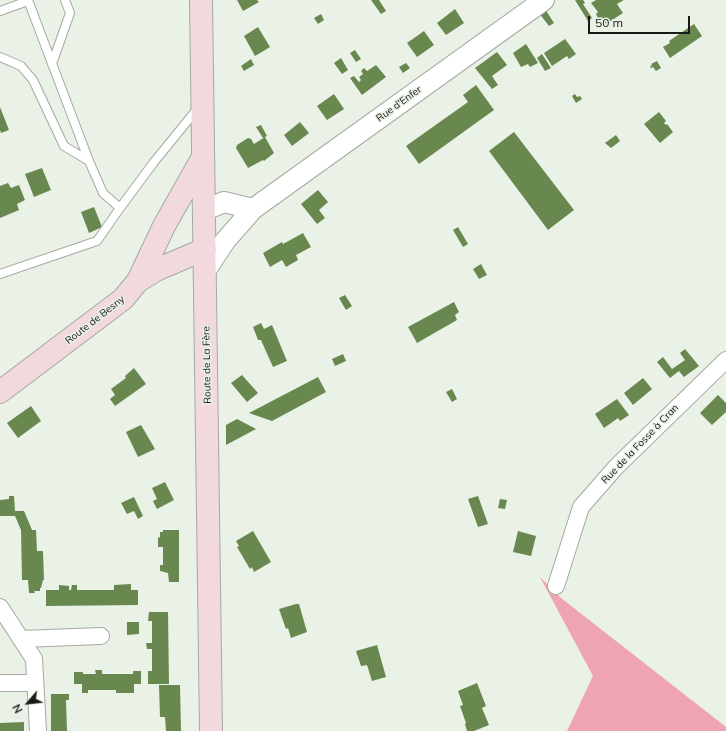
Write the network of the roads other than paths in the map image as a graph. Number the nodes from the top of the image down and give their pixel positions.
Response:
1 (28, 0) edge
2 (65, 0) edge
3 (201, 0) edge
4 (544, 0) edge
5 (0, 11) edge
6 (0, 57) edge
7 (52, 64) junction
8 (203, 103) junction
9 (204, 156) junction
10 (89, 161) junction
11 (214, 206) junction
12 (120, 208) junction
13 (253, 208) junction
14 (164, 226) junction
15 (174, 262) junction
16 (210, 262) junction
17 (0, 274) edge
18 (138, 281) junction
19 (726, 360) edge
20 (0, 392) edge
21 (556, 586) dead end
22 (0, 607) edge
23 (101, 636) dead end
24 (21, 639) junction
25 (0, 683) edge
26 (35, 683) junction
27 (38, 731) edge
28 (211, 731) edge

1 - 5 lane
1 - 7 lane
2 - 7 lane
3 - 8 main road, Route de La Fère
4 - 13 street, Rue d'Enfer
6 - 10 lane
7 - 10 lane
8 - 9 main road, Route de La Fère
8 - 12 lane
9 - 11 main road, Route de La Fère
9 - 14 main road, Route de Besny
10 - 12 lane
11 - 13 street
11 - 14 main road
11 - 16 main road, Route de La Fère
12 - 17 lane
13 - 16 street, Rue d'Enfer
14 - 18 main road, Route de Besny
15 - 16 main road
15 - 16 main road
15 - 18 main road
16 - 28 main road, Route de La Fère
18 - 20 main road, Route de Besny
19 - 21 street, Rue de la Fosse à Cran
22 - 24 street
23 - 24 street
24 - 26 street
25 - 26 street
26 - 27 street

